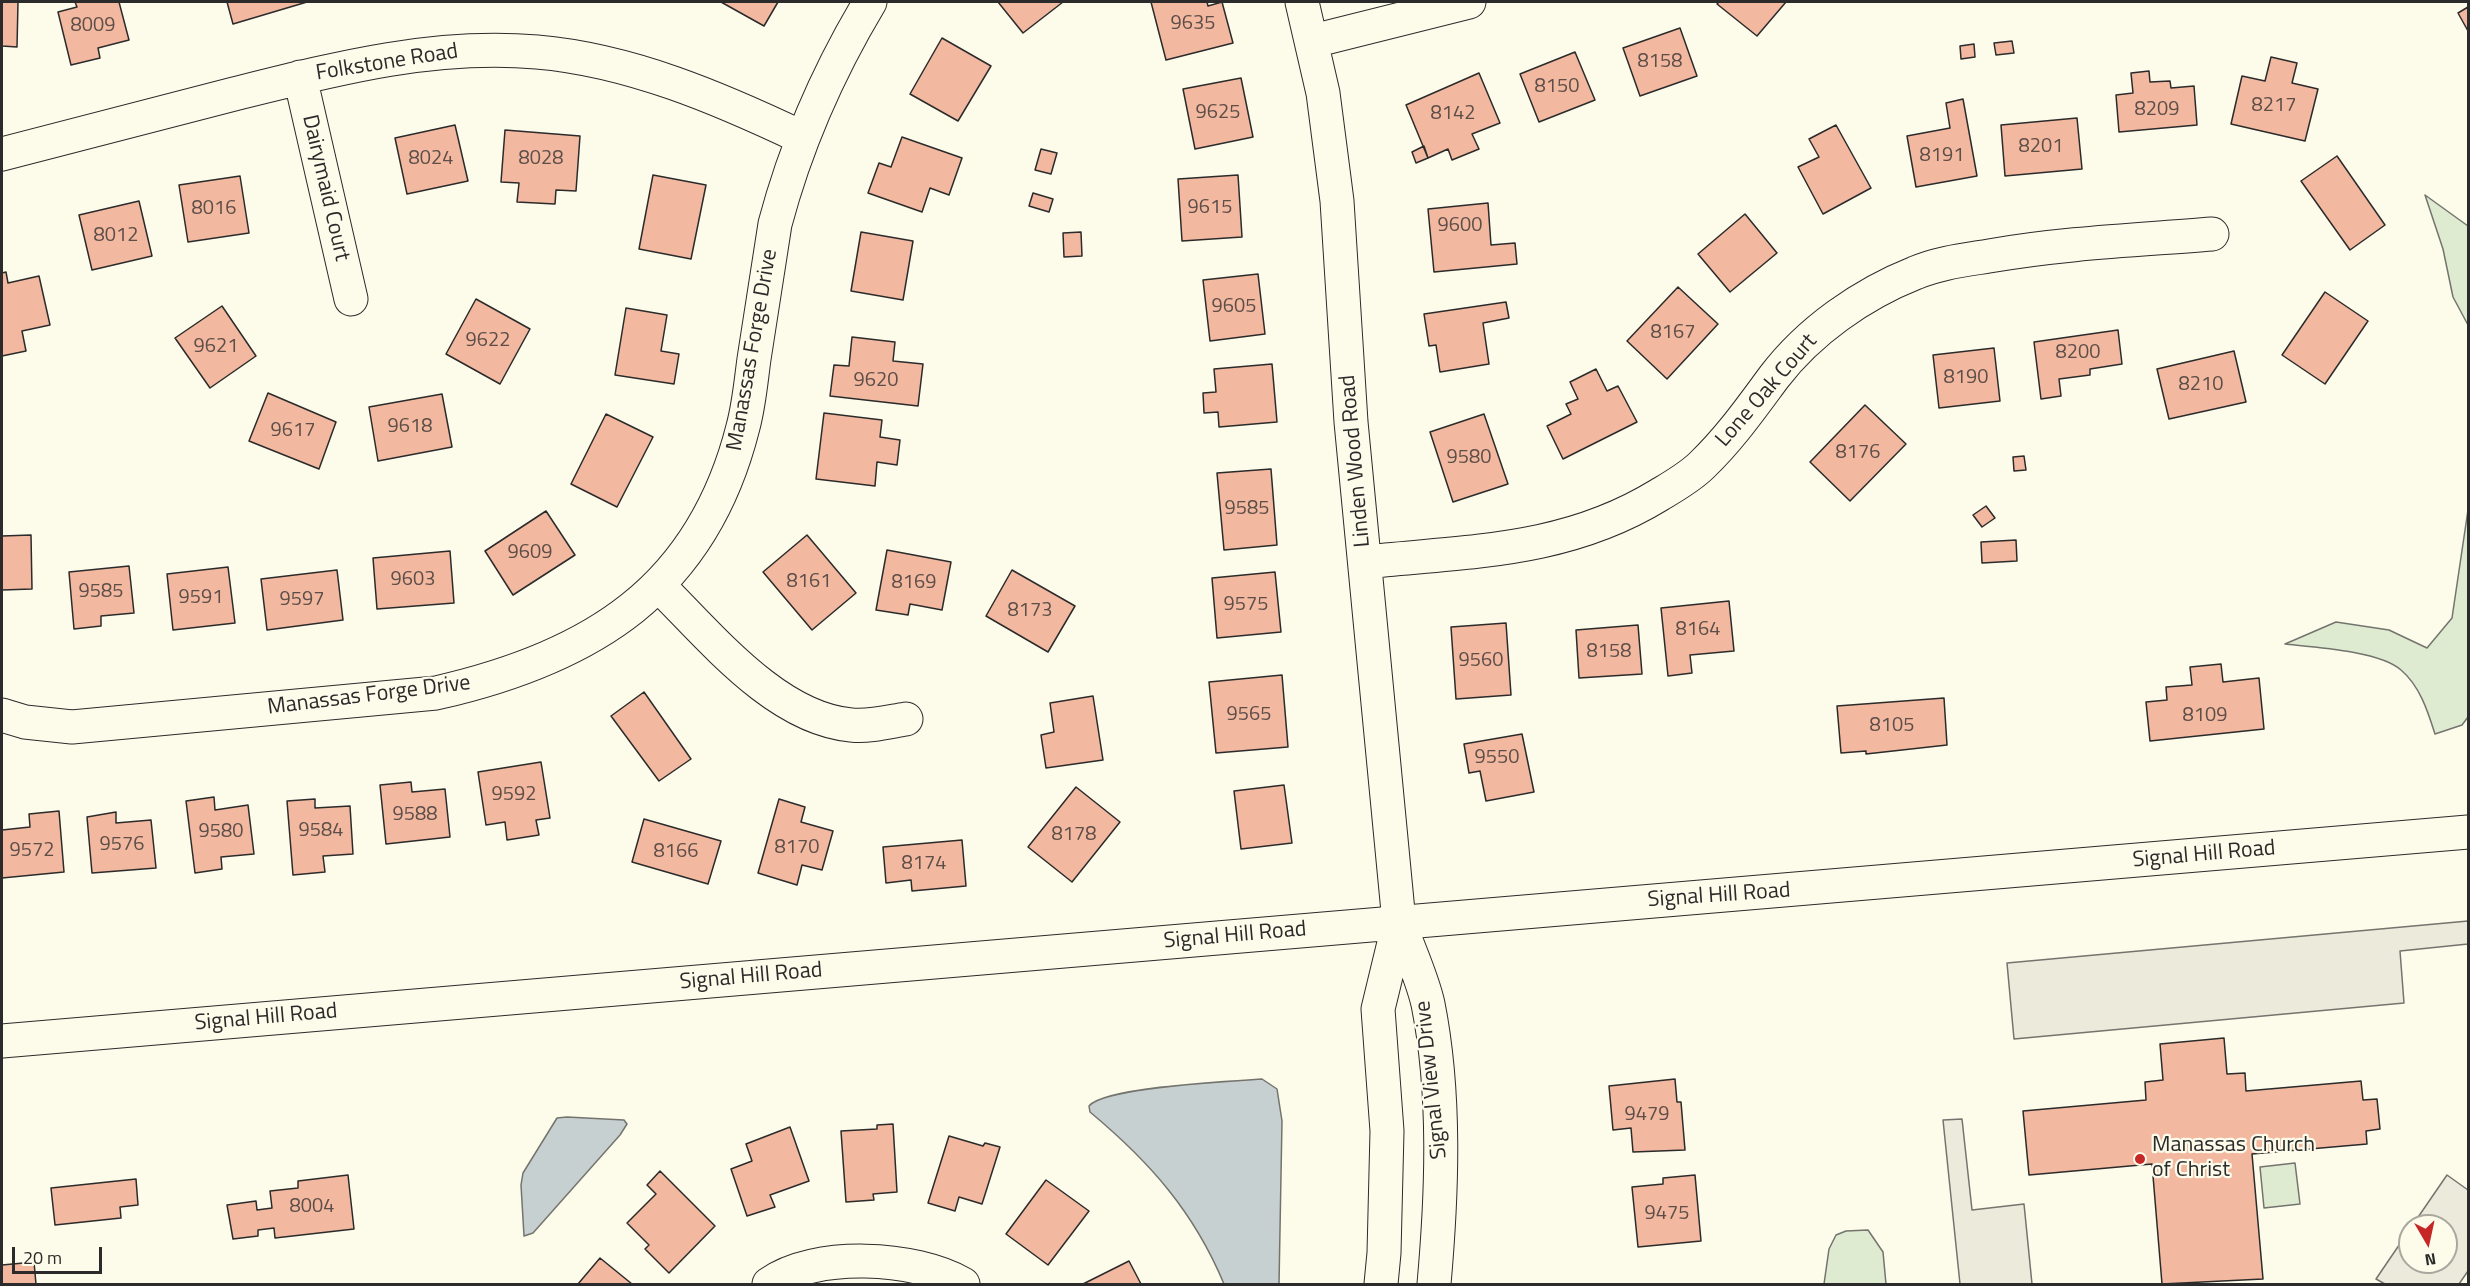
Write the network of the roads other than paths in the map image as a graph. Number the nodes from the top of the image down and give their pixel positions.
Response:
1 (870, 2) edge
2 (1302, 2) edge
3 (1469, 2) edge
4 (1313, 41) junction
5 (300, 77) junction
6 (802, 138) junction
7 (2, 154) edge
8 (2212, 234) dead end
9 (351, 299) dead end
10 (1365, 562) junction
11 (658, 585) junction
12 (2, 715) edge
13 (906, 718) dead end
14 (2469, 832) edge
15 (1399, 922) junction
16 (2, 1041) edge
17 (769, 1284) edge
18 (963, 1284) edge
19 (1381, 1284) edge
20 (1434, 1284) edge

1 - 6 street, Manassas Forge Drive
2 - 4 street, Linden Wood Road
3 - 4 street
4 - 10 street, Linden Wood Road
5 - 6 street, Folkstone Road
5 - 7 street, Folkstone Road
5 - 9 street, Dairymaid Court
6 - 11 street, Manassas Forge Drive
8 - 10 street, Lone Oak Court
10 - 15 street, Linden Wood Road
11 - 12 street, Manassas Forge Drive
11 - 13 street
14 - 15 street, Signal Hill Road
15 - 16 street, Signal Hill Road
15 - 19 street, Signal View Drive
15 - 20 street, Signal View Drive
17 - 18 street

